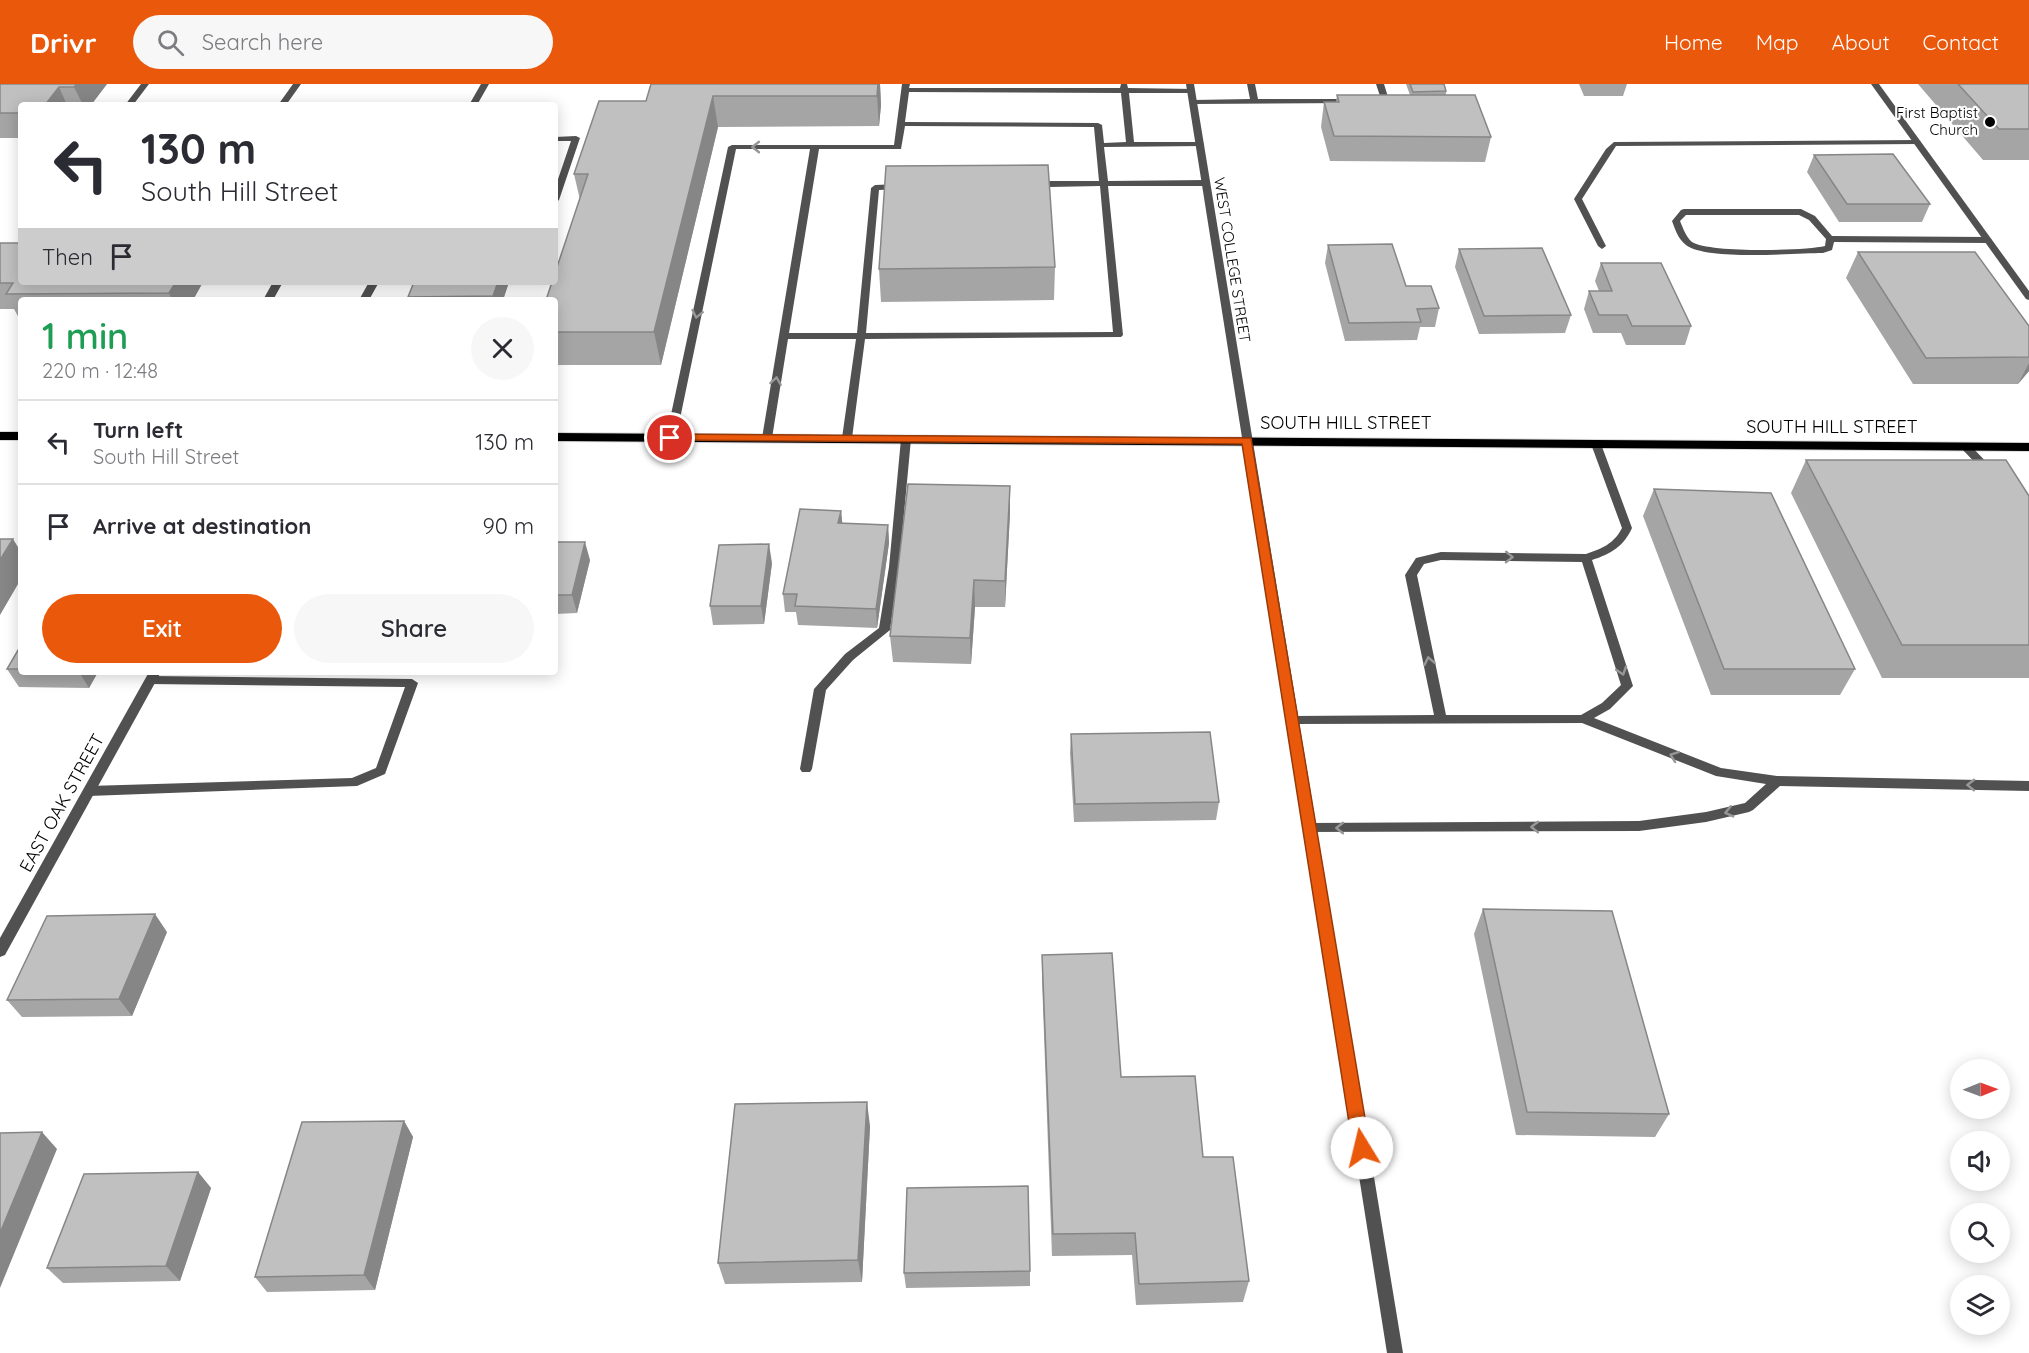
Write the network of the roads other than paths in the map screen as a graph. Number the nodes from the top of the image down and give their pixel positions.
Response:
1 (145, 84) edge
2 (297, 84) edge
3 (485, 84) edge
4 (1251, 84) edge
5 (1380, 84) edge
6 (1875, 84) edge
7 (906, 87) edge
8 (1124, 87) edge
9 (1190, 88) edge
10 (1254, 101) junction
11 (131, 102) edge
12 (284, 102) edge
13 (475, 102) edge
14 (1193, 102) junction
15 (901, 124) junction
16 (558, 139) edge
17 (1917, 142) junction
18 (1200, 144) junction
19 (1100, 145) junction
20 (1130, 145) junction
21 (815, 147) junction
22 (1029, 176) edge
23 (1206, 183) junction
24 (1049, 184) junction
25 (1103, 184) junction
26 (909, 187) edge
27 (558, 188) edge
28 (1040, 188) edge
29 (1830, 239) junction
30 (1988, 240) junction
31 (1602, 246) dead end
32 (2029, 297) edge
33 (784, 336) junction
34 (861, 336) junction
35 (0, 436) edge
36 (18, 436) edge
37 (558, 437) edge
38 (670, 438) junction
39 (767, 438) junction
40 (847, 438) junction
41 (906, 439) junction
42 (1247, 441) junction
43 (1596, 444) junction
44 (1965, 446) junction
45 (2029, 447) edge
46 (1994, 476) edge
47 (1586, 558) junction
48 (153, 676) edge
49 (1441, 718) junction
50 (1583, 719) junction
51 (1293, 720) junction
52 (806, 769) dead end
53 (1777, 781) junction
54 (2029, 786) edge
55 (89, 790) junction
56 (1309, 828) junction
57 (0, 951) edge
58 (1395, 1353) edge

1 - 11 street
2 - 12 street
3 - 13 street
4 - 10 street
5 - 10 street
6 - 17 street
7 - 8 street
7 - 15 street
8 - 9 street
8 - 20 street
9 - 14 street, WEST COLLEGE STREET
10 - 14 street
14 - 18 street, WEST COLLEGE STREET
15 - 19 street
15 - 21 street
16 - 27 street
17 - 30 street
17 - 31 street
18 - 20 street
18 - 23 street, WEST COLLEGE STREET
19 - 20 street
19 - 25 street
21 - 33 street
21 -> 38 street
22 - 24 street
23 - 25 street
23 - 42 street, WEST COLLEGE STREET
24 - 25 street
24 - 28 street
25 - 34 street
26 - 34 street
29 - 29 street
29 - 30 street
30 - 32 street
33 - 34 street
39 -> 33 street
34 - 40 street
35 - 36 main road
37 - 38 main road, SOUTH HILL STREET
38 - 39 main road, SOUTH HILL STREET
39 - 40 main road, SOUTH HILL STREET
40 - 41 main road, SOUTH HILL STREET
41 - 42 main road, SOUTH HILL STREET
41 - 52 street
42 - 43 main road, SOUTH HILL STREET
42 - 51 street, WEST COLLEGE STREET
43 - 44 main road, SOUTH HILL STREET
43 - 47 street
44 - 45 main road, SOUTH HILL STREET
44 - 46 street
49 -> 47 street
47 -> 50 street
48 - 55 street, EAST OAK STREET
48 - 55 street
49 - 50 street
49 - 51 street
53 -> 50 street
51 - 56 street, WEST COLLEGE STREET
54 -> 53 street
53 -> 56 street
55 - 57 street, EAST OAK STREET
56 - 58 street, WEST COLLEGE STREET

